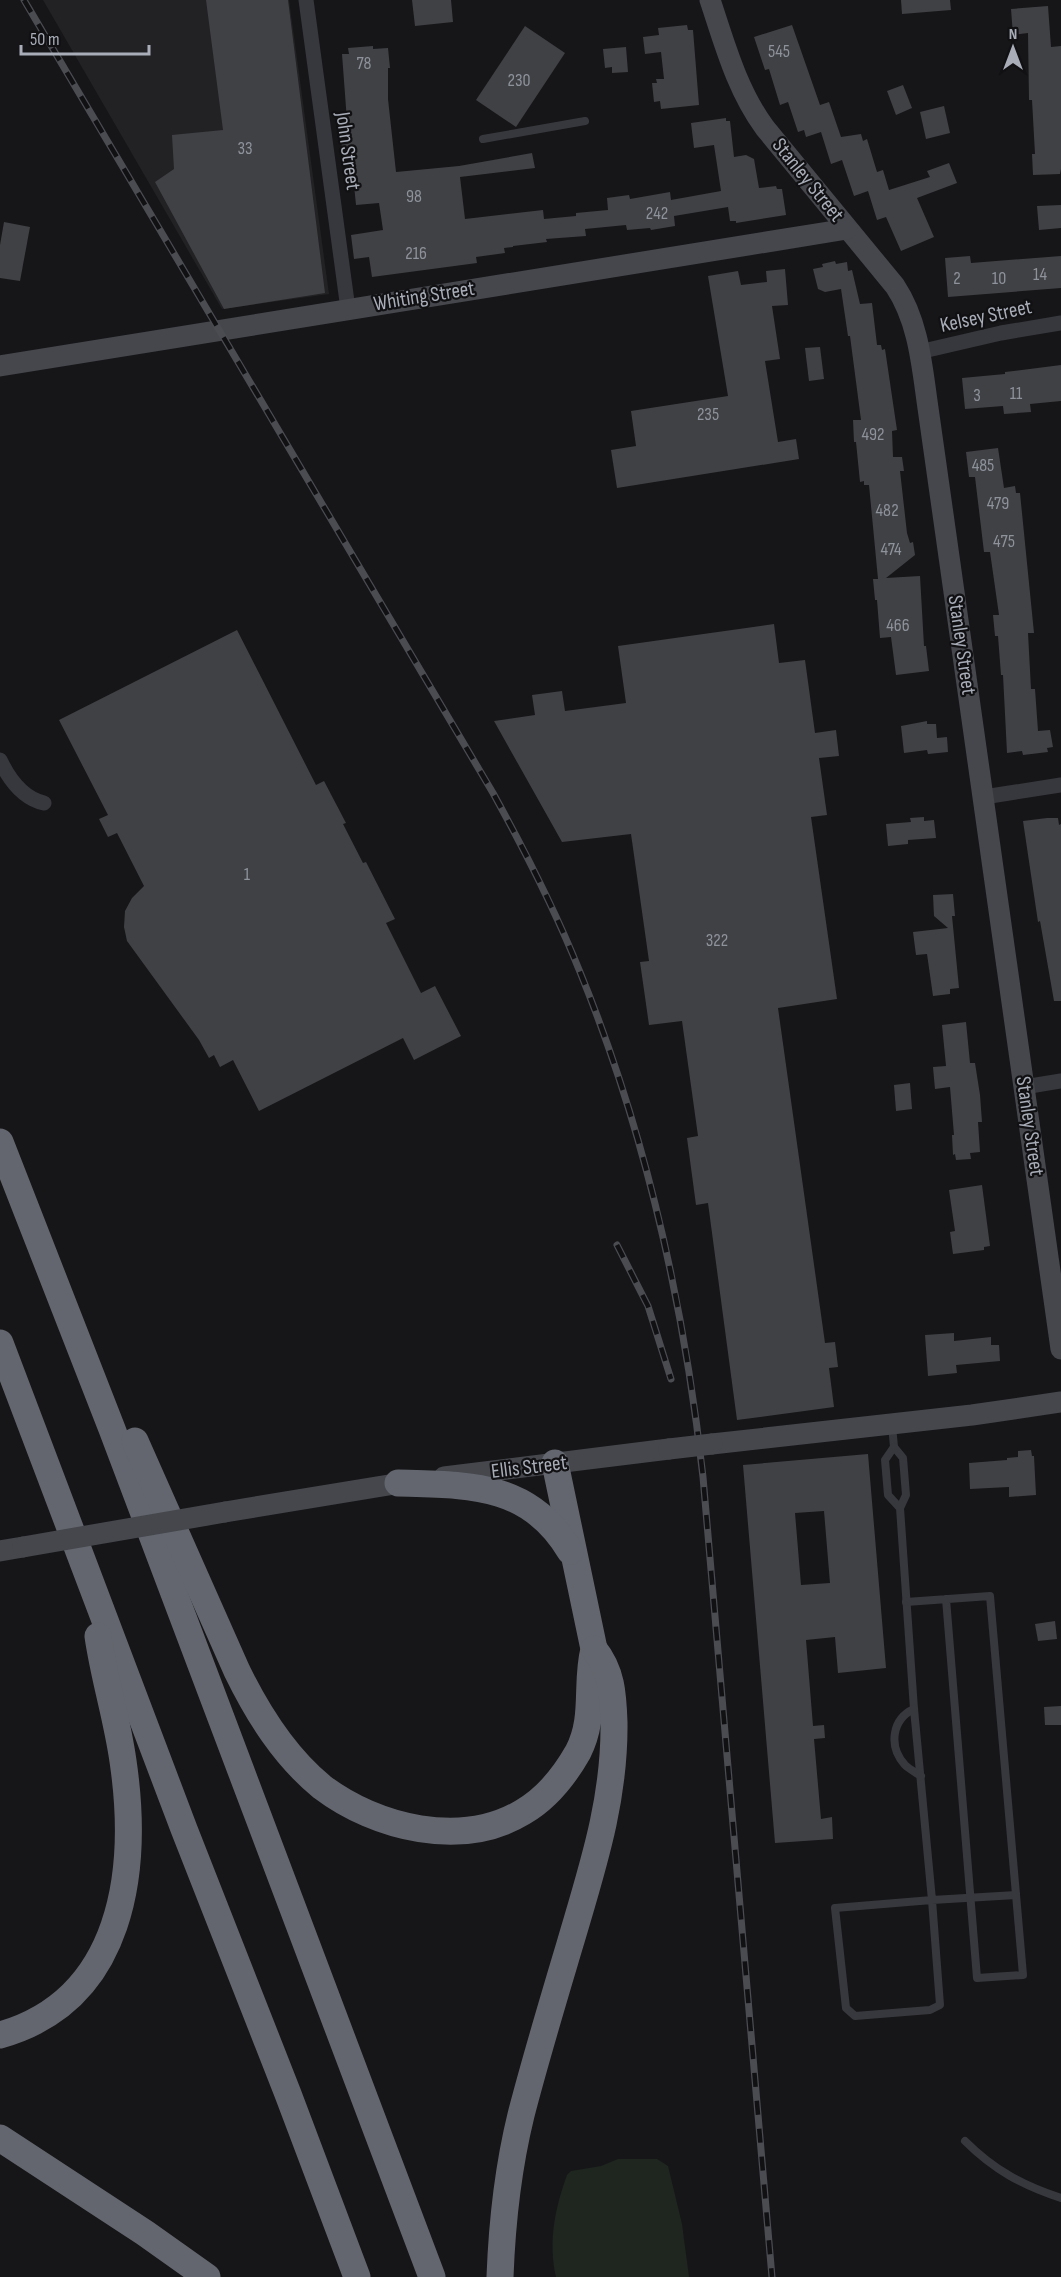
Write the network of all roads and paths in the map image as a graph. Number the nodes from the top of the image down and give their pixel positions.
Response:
1 (306, 0) edge
2 (710, 0) edge
3 (585, 121) dead end
4 (483, 139) dead end
5 (847, 228) junction
6 (348, 309) junction
7 (1061, 323) edge
8 (919, 352) junction
9 (0, 366) edge
10 (0, 760) edge
11 (1061, 785) edge
12 (984, 797) junction
13 (44, 803) dead end
14 (1061, 1081) edge
15 (1024, 1087) junction
16 (0, 1142) edge
17 (0, 1343) edge
18 (1061, 1349) edge
19 (92, 1375) junction
20 (1061, 1402) edge
21 (892, 1424) junction
22 (894, 1447) junction
23 (555, 1463) junction
24 (398, 1483) junction
25 (900, 1508) junction
26 (0, 1551) edge
27 (576, 1561) junction
28 (91, 1584) junction
29 (946, 1599) junction
30 (906, 1602) junction
31 (594, 1649) junction
32 (914, 1709) junction
33 (921, 1776) junction
34 (1016, 1895) junction
35 (970, 1898) junction
36 (932, 1900) junction
37 (0, 2035) edge
38 (0, 2138) edge
39 (965, 2140) dead end
40 (1061, 2198) edge
41 (207, 2277) edge
42 (357, 2277) edge
43 (432, 2277) edge
44 (500, 2277) edge

1 - 6 street, John Street
2 - 5 street, Stanley Street
3 - 4 lane
5 - 6 street, Whiting Street
5 - 8 street, Stanley Street
6 - 9 street, Whiting Street
7 - 8 street, Kelsey Street
8 - 12 street, Stanley Street
10 - 13 street
11 - 12 street
12 - 15 street, Stanley Street
14 - 15 street
15 - 18 street, Stanley Street
16 - 19 highway
17 - 28 highway
19 - 31 highway
19 - 43 highway
20 - 21 street, Ellis Street
21 - 22 lane
21 - 23 street, Ellis Street, bridge
22 - 25 lane
22 - 25 lane
23 - 24 street, Ellis Street
23 - 27 highway
24 - 26 street, Ellis Street, bridge
24 - 27 highway
25 - 30 lane
27 - 31 highway
28 - 37 highway
28 - 42 highway
29 - 30 lane
29 - 34 lane
29 - 35 lane
30 - 32 lane
31 - 44 highway
32 - 33 lane
32 - 33 lane
33 - 36 lane
34 - 35 lane
34 - 35 lane
35 - 36 lane
36 - 36 lane
38 - 41 highway
39 - 40 lane

